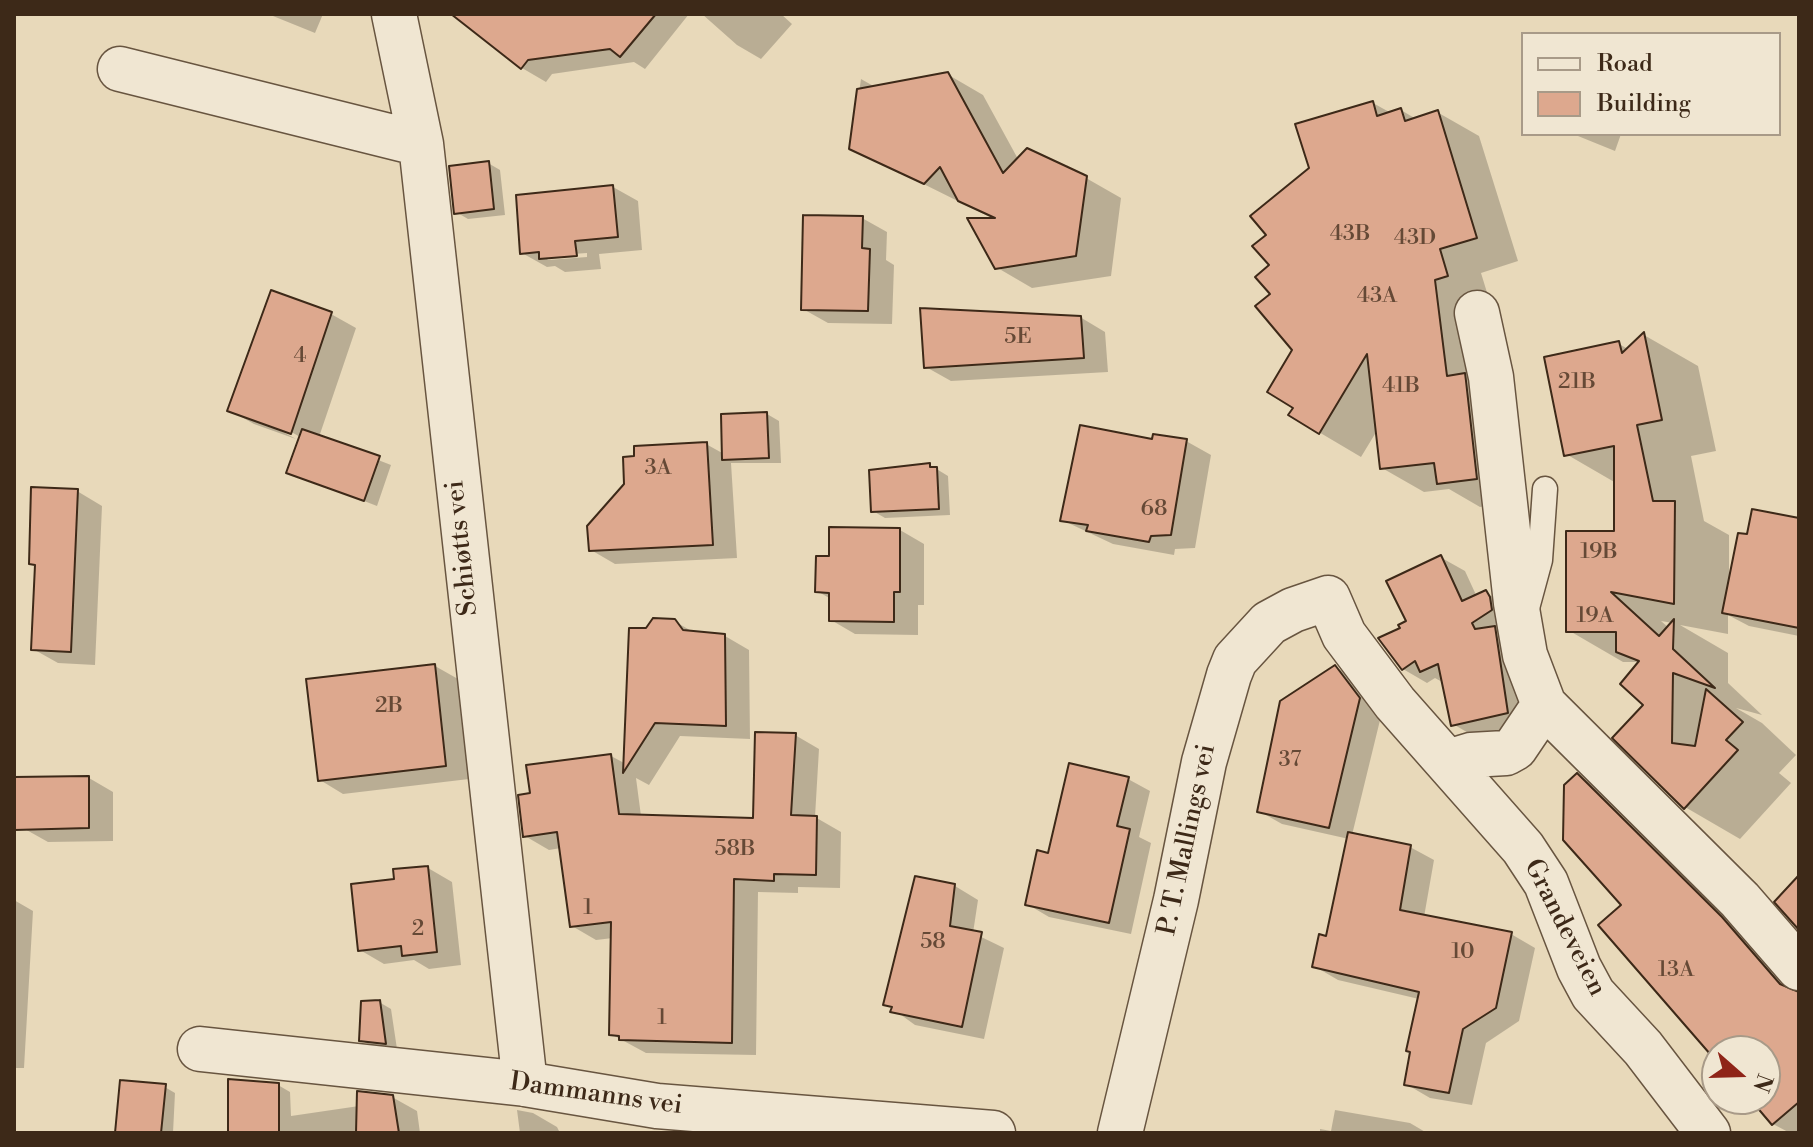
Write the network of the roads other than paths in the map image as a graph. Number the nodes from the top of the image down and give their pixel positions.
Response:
1 (394, 14) edge
2 (120, 69) dead end
3 (421, 144) junction
4 (1477, 313) dead end
5 (1545, 489) dead end
6 (1328, 598) joint
7 (1521, 631) junction
8 (1544, 705) junction
9 (1448, 762) junction
10 (1799, 968) edge
11 (200, 1049) dead end
12 (525, 1084) junction
13 (993, 1133) edge
14 (1120, 1133) edge
15 (1708, 1133) edge

1 - 3 street, Schiøtts vei
2 - 3 street
3 - 12 street, Schiøtts vei
4 - 7 street
5 - 7 lane
6 - 9 street, Grandeveien
6 - 14 street, P. T. Mallings vei
7 - 8 street
8 - 9 street
8 - 10 street
9 - 15 street, Grandeveien
11 - 12 street, Dammanns vei
12 - 13 street, Dammanns vei

